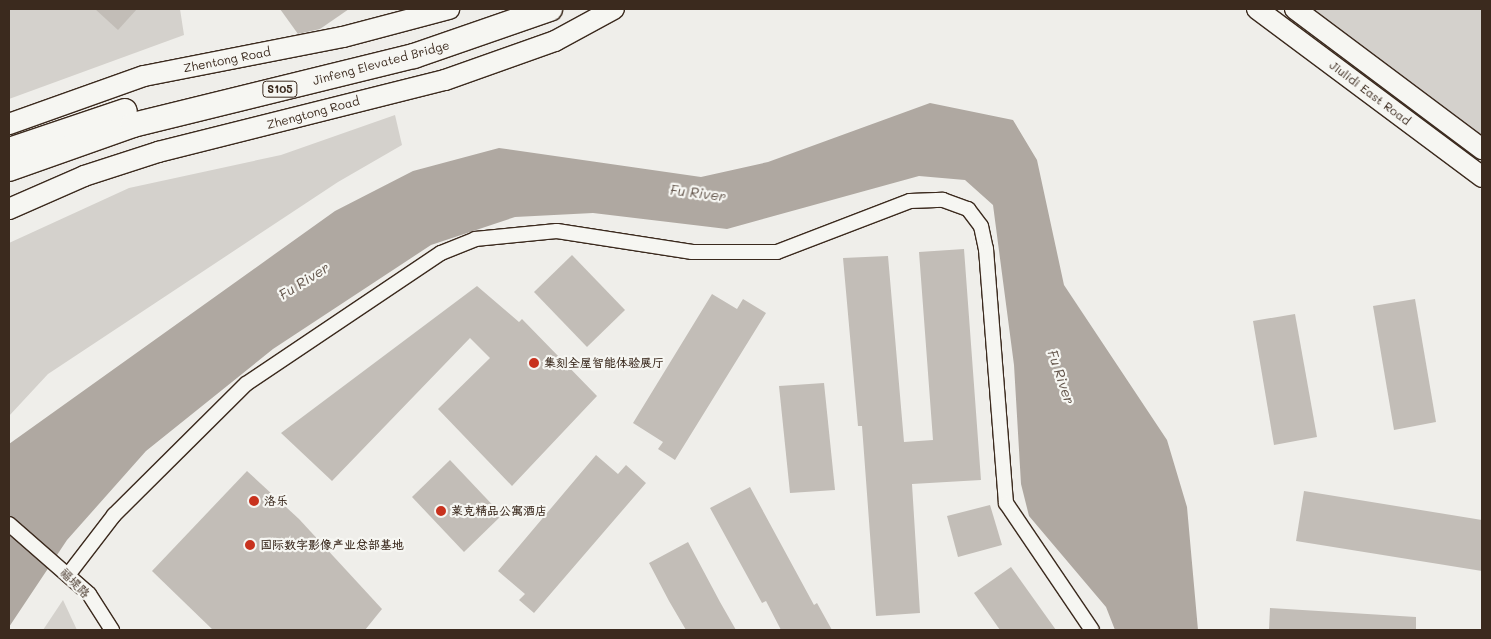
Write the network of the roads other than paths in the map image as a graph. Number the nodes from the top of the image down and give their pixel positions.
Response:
1 (449, 9) edge
2 (505, 9) edge
3 (550, 9) edge
4 (614, 9) edge
5 (1257, 9) edge
6 (1295, 9) edge
7 (9, 124) edge
8 (1482, 149) edge
9 (9, 150) edge
10 (9, 168) edge
11 (1482, 177) edge
12 (9, 209) edge
13 (9, 524) edge
14 (68, 576) junction
15 (112, 630) edge
16 (1092, 630) edge

1 - 7 main road, Zhentong Road
2 - 9 highway, Jinfeng Elevated Bridge / S105
3 - 10 highway, Jinfeng Elevated Bridge / S105
4 - 12 main road, Zhengtong Road
5 - 11 main road, Jiulidi East Road
6 - 8 main road
13 - 14 street, 福堤路
14 - 15 street, 福堤路
14 - 16 street

